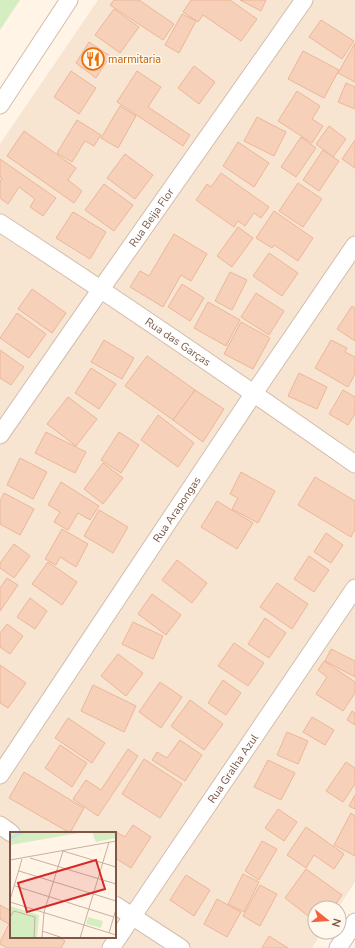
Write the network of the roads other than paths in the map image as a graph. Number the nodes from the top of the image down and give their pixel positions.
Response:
1 (69, 0) edge
2 (304, 0) edge
3 (0, 105) edge
4 (0, 222) edge
5 (355, 245) edge
6 (101, 289) junction
7 (254, 393) junction
8 (0, 435) edge
9 (355, 464) edge
10 (355, 588) edge
11 (0, 775) edge
12 (0, 825) edge
13 (10, 832) edge
14 (116, 906) edge
15 (132, 917) junction
16 (355, 922) edge
17 (111, 948) edge
18 (181, 948) edge
19 (338, 948) edge

1 - 3 street
2 - 6 street, Rua Beija Flor
4 - 6 street, Rua das Garças
5 - 7 street, Rua Arapongas
6 - 7 street, Rua das Garças
6 - 8 street, Rua Beija Flor
7 - 9 street, Rua das Garças
7 - 11 street, Rua Arapongas
10 - 15 street, Rua Gralha Azul
12 - 13 street
14 - 15 street
15 - 17 street, Rua Gralha Azul
15 - 18 street
16 - 19 street

